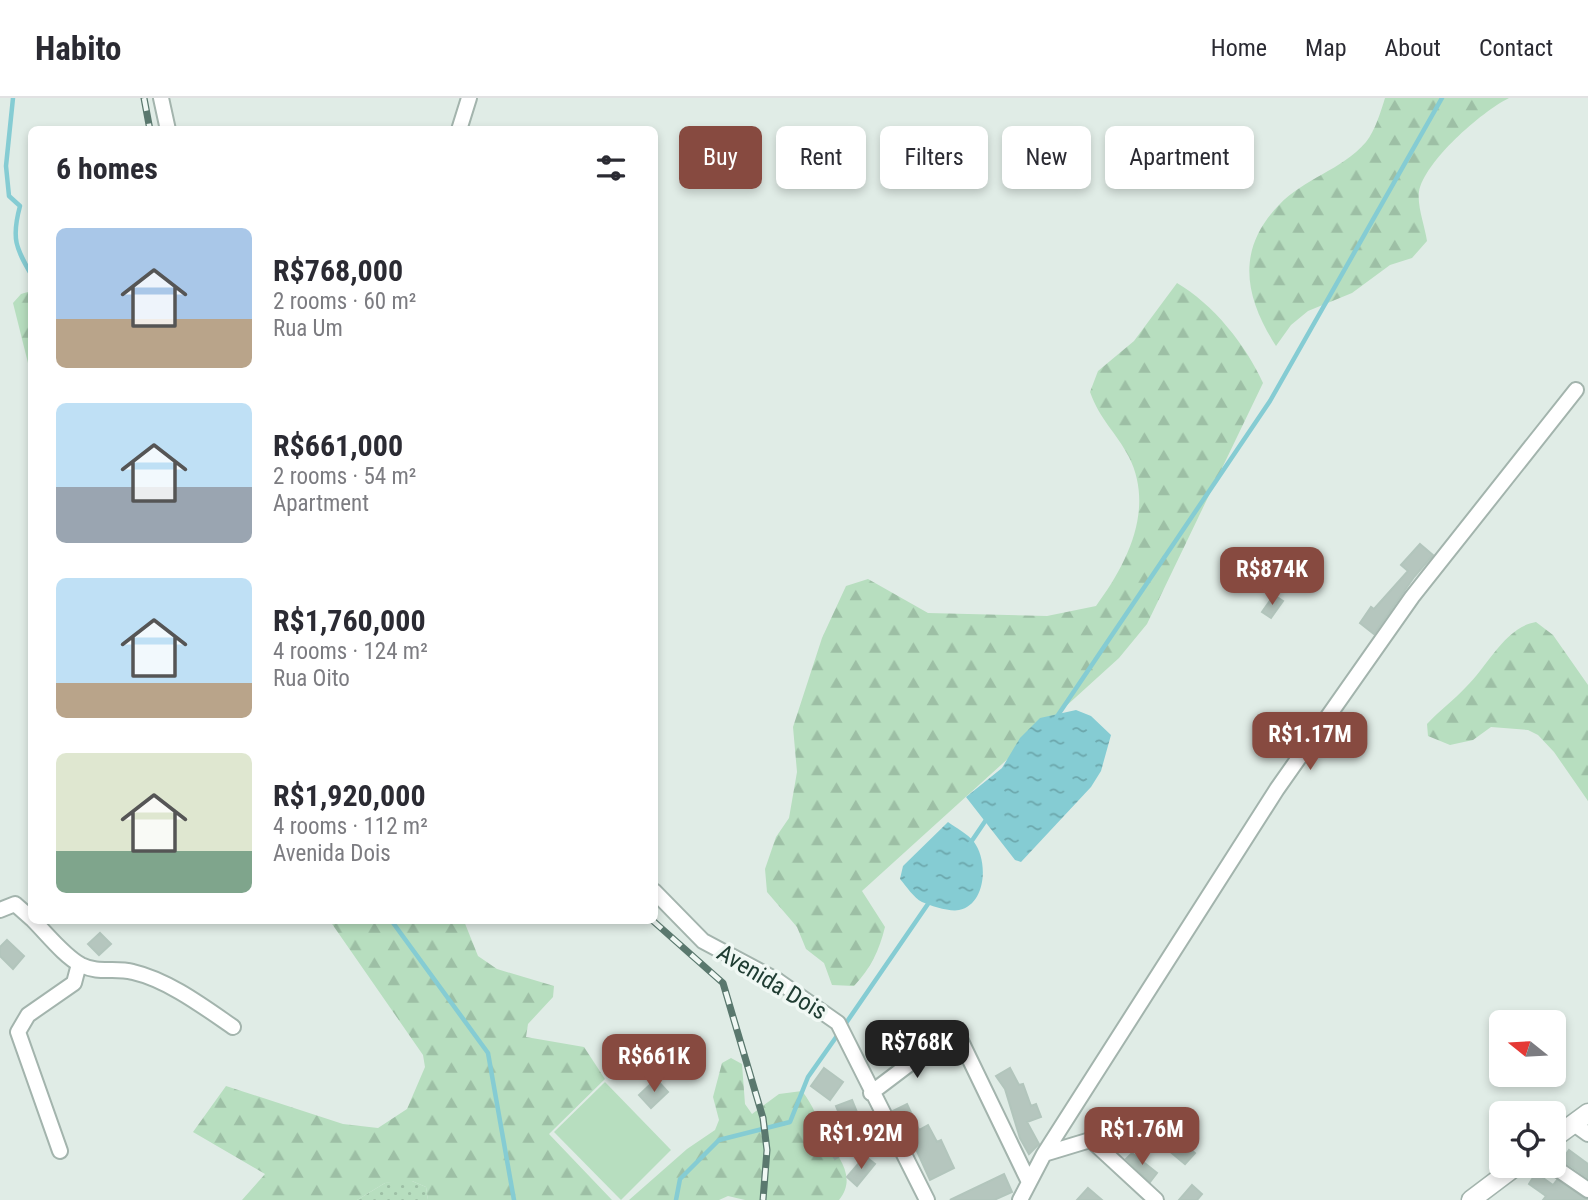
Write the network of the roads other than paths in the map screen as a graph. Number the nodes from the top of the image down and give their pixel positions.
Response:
1 (161, 98) edge
2 (469, 98) edge
3 (167, 126) edge
4 (460, 126) edge
5 (1576, 390) dead end
6 (658, 895) edge
7 (0, 910) edge
8 (28, 916) edge
9 (36, 924) edge
10 (79, 964) junction
11 (233, 1027) dead end
12 (871, 1093) junction
13 (1153, 1121) dead end
14 (1583, 1124) edge
15 (1566, 1132) edge
16 (1091, 1140) junction
17 (60, 1151) dead end
18 (1044, 1154) junction
19 (1566, 1175) edge
20 (1500, 1178) edge
21 (1029, 1182) junction
22 (1588, 1189) edge
23 (927, 1200) edge
24 (1020, 1200) edge
25 (1156, 1200) edge
26 (1471, 1200) edge

1 - 3 street
2 - 4 street
5 - 18 street
6 - 12 street, Avenida Dois
7 - 8 street
9 - 10 street
10 - 11 street
10 - 17 street
12 - 21 street
12 - 23 street, Avenida Dois
13 - 16 street
14 - 15 street
16 - 18 street
16 - 25 street
18 - 21 street
19 - 22 street
20 - 26 street
21 - 24 street

